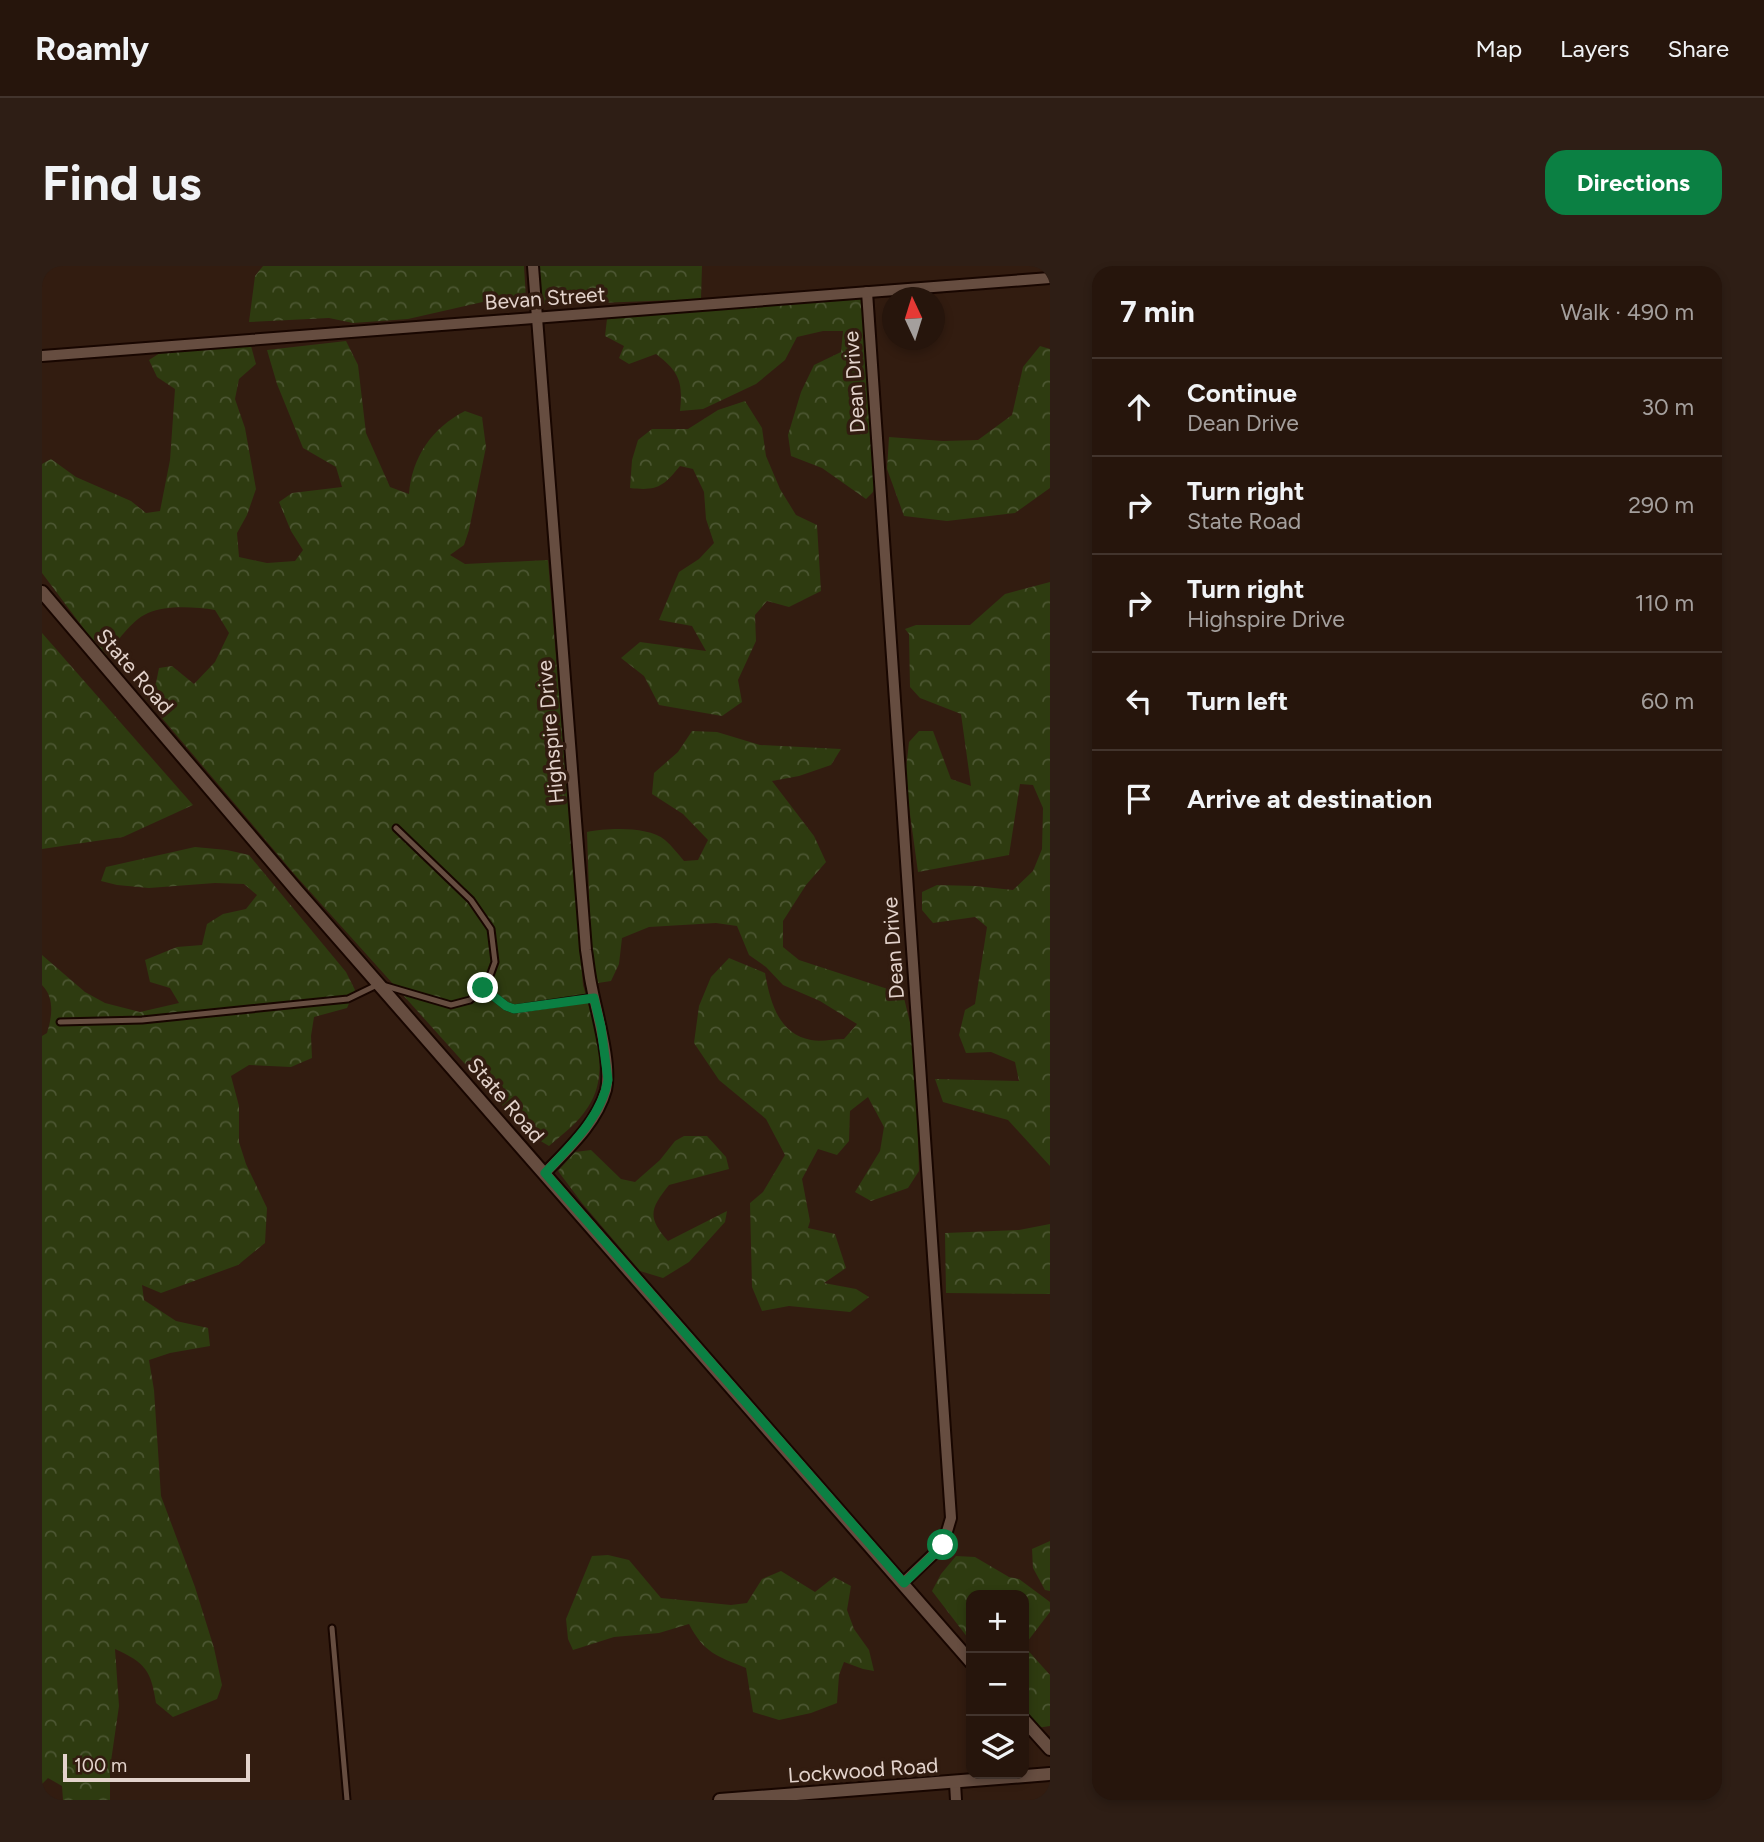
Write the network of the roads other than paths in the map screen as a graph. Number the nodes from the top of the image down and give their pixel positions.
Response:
1 (533, 266) edge
2 (1050, 278) edge
3 (867, 292) junction
4 (536, 318) junction
5 (42, 356) edge
6 (42, 592) edge
7 (396, 828) dead end
8 (379, 984) junction
9 (483, 988) junction
10 (594, 998) junction
11 (60, 1022) dead end
12 (545, 1173) junction
13 (904, 1583) junction
14 (332, 1628) dead end
15 (966, 1656) edge
16 (1029, 1726) edge
17 (1050, 1749) edge
18 (1050, 1774) edge
19 (955, 1783) junction
20 (813, 1797) edge
21 (347, 1800) edge
22 (720, 1800) edge
23 (956, 1800) edge

1 - 4 street, Highspire Drive
2 - 3 street, Bevan Street
3 - 4 street, Bevan Street
3 - 13 street, Dean Drive
4 - 5 street, Bevan Street
4 - 10 street, Highspire Drive
6 - 8 street, State Road
7 - 9 lane
8 - 9 lane
8 - 11 lane
8 - 12 street, State Road
9 - 10 lane
10 - 12 street, Highspire Drive
12 - 13 street, State Road
13 - 15 street, State Road
14 - 21 lane
16 - 17 street
18 - 19 street, Lockwood Road
19 - 20 street, Lockwood Road
19 - 23 street
20 - 22 street, Lockwood Road

